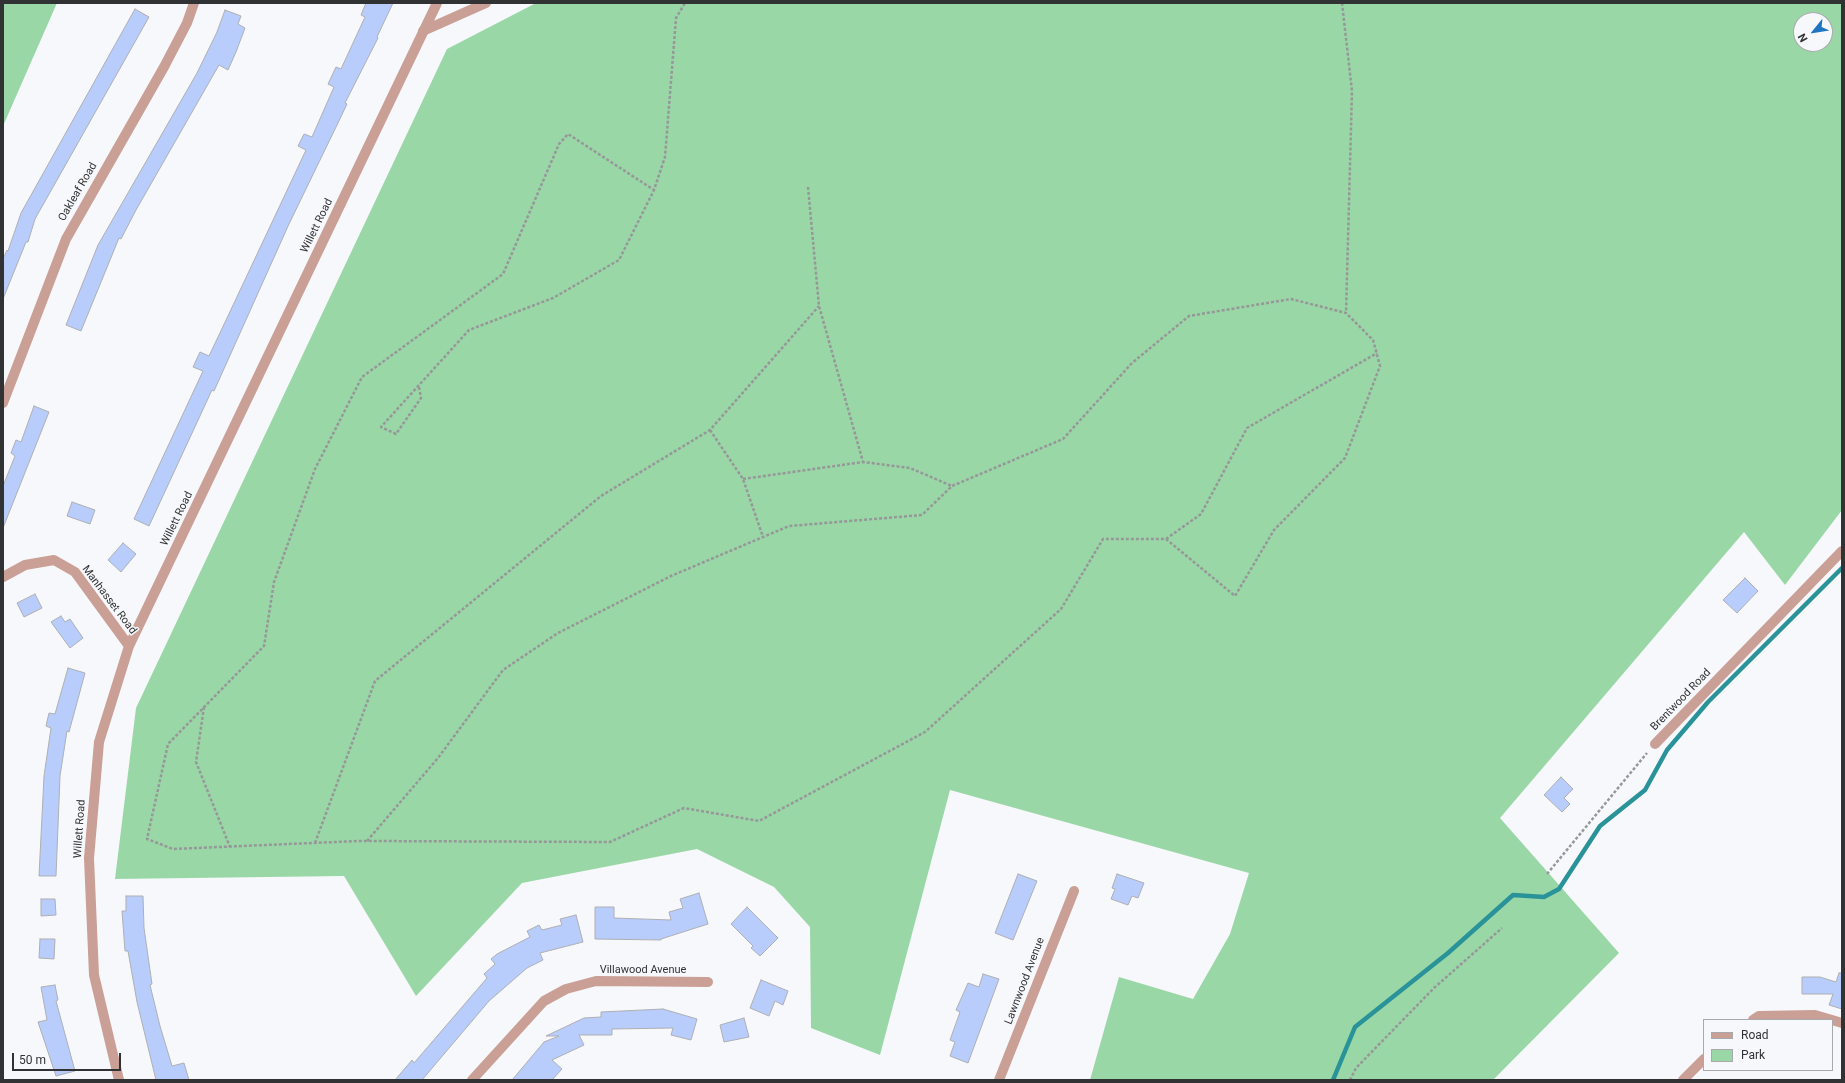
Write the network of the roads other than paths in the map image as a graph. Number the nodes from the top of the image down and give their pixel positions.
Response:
1 (194, 3) edge
2 (437, 3) edge
3 (486, 3) edge
4 (423, 31) junction
5 (3, 403) edge
6 (1842, 551) edge
7 (3, 577) edge
8 (129, 646) junction
9 (1655, 744) road end
10 (1074, 891) dead end
11 (708, 982) dead end
12 (1754, 1019) edge
13 (1829, 1019) edge
14 (1703, 1060) edge
15 (119, 1080) edge
16 (472, 1080) edge
17 (999, 1080) edge
18 (1683, 1080) edge

1 - 5 street, Oakleaf Road
2 - 4 street, Willett Road
3 - 4 street
4 - 8 street, Willett Road
6 - 9 street, Brentwood Road
7 - 8 street, Manhasset Road
8 - 15 street, Willett Road
10 - 17 street, Lawnwood Avenue
11 - 16 street, Villawood Avenue
12 - 13 street
14 - 18 street

